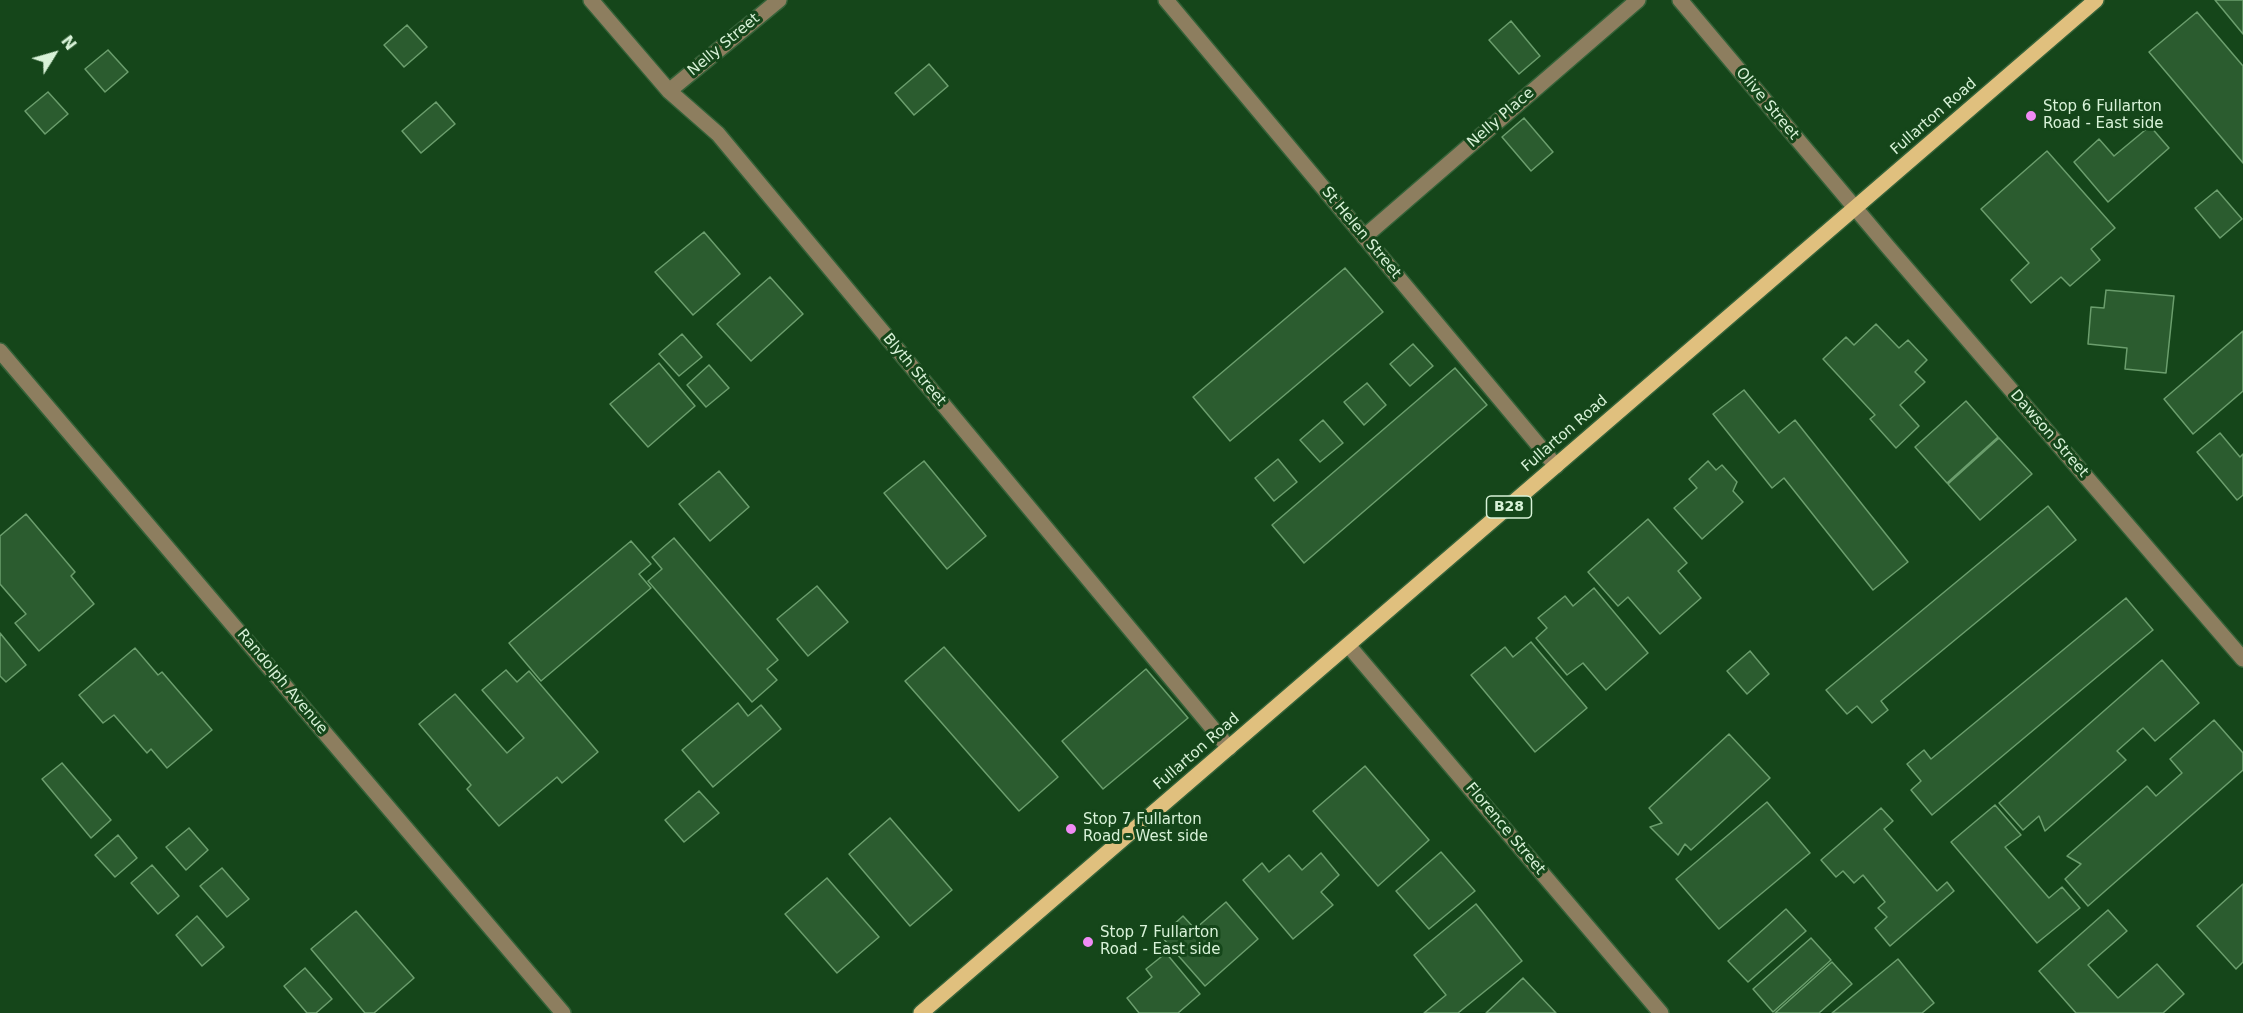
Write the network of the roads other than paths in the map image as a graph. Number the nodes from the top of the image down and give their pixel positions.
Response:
1 (591, 0) edge
2 (779, 0) edge
3 (1166, 0) edge
4 (1638, 0) edge
5 (1680, 0) edge
6 (2096, 0) edge
7 (669, 91) junction
8 (1855, 208) junction
9 (1364, 237) junction
10 (0, 351) edge
11 (1556, 466) junction
12 (1348, 645) junction
13 (2243, 659) edge
14 (1229, 748) junction
15 (563, 1013) edge
16 (921, 1013) edge
17 (1661, 1013) edge

1 - 7 street, Blyth Street
2 - 7 street, Nelly Street
3 - 9 street, St Helen Street
4 - 9 street, Nelly Place
5 - 8 street, Olive Street
6 - 8 main road, Fullarton Road / B28
7 - 14 street, Blyth Street
8 - 11 main road, Fullarton Road / B28
8 - 13 street, Dawson Street
9 - 11 street, St Helen Street
10 - 15 street, Randolph Avenue
11 - 12 main road, Fullarton Road / B28
12 - 14 main road, Fullarton Road / B28
12 - 17 street, Florence Street
14 - 16 main road, Fullarton Road / B28

